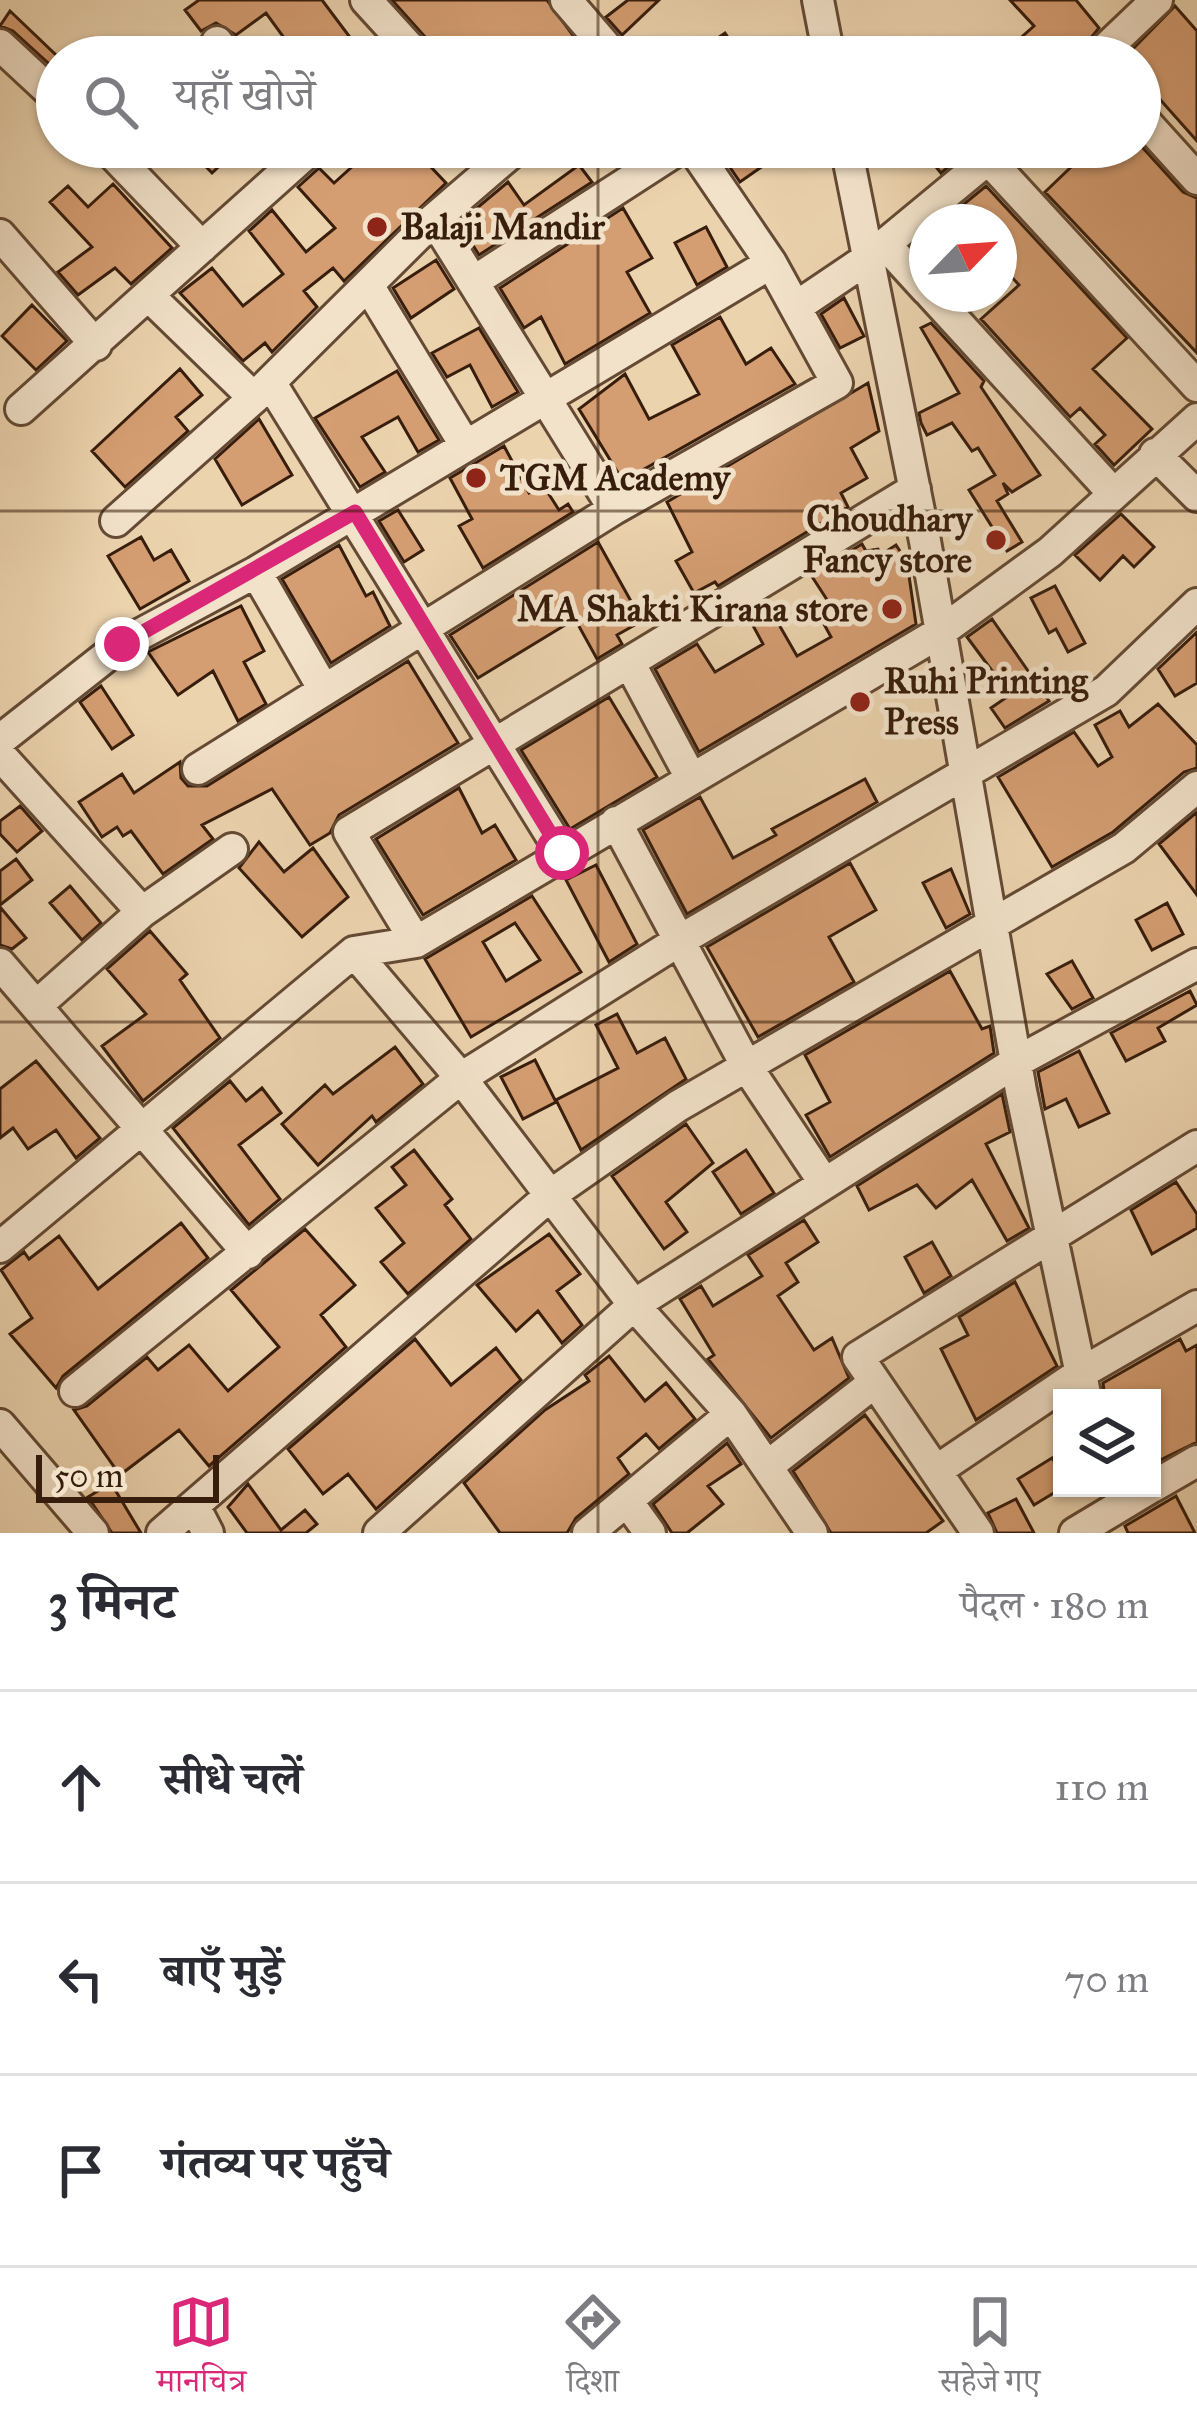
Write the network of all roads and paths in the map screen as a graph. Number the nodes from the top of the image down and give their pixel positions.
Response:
1 (366, 0) edge
2 (566, 0) edge
3 (818, 0) edge
4 (1157, 0) edge
5 (396, 36) edge
6 (597, 36) edge
7 (825, 36) edge
8 (1119, 36) edge
9 (0, 45) edge
10 (36, 78) edge
11 (1161, 139) edge
12 (126, 168) edge
13 (284, 168) edge
14 (488, 168) edge
15 (649, 168) edge
16 (706, 168) edge
17 (852, 168) edge
18 (977, 168) edge
19 (1008, 168) edge
20 (1197, 178) edge
21 (434, 219) junction
22 (0, 235) edge
23 (202, 247) junction
24 (876, 252) junction
25 (771, 262) junction
26 (909, 277) edge
27 (473, 282) junction
28 (368, 285) junction
29 (151, 298) junction
30 (796, 307) junction
31 (947, 312) edge
32 (96, 345) junction
33 (1197, 386) edge
34 (262, 390) junction
35 (544, 397) junction
36 (22, 410) dead end
37 (1197, 419) edge
38 (465, 445) junction
39 (1155, 454) junction
40 (915, 489) junction
41 (1113, 493) junction
42 (1197, 496) edge
43 (614, 508) junction
44 (355, 512) junction
45 (116, 521) dead end
46 (256, 572) junction
47 (1197, 604) edge
48 (424, 626) junction
49 (939, 633) junction
50 (630, 664) junction
51 (324, 690) junction
52 (0, 740) edge
53 (495, 744) junction
54 (0, 755) edge
55 (198, 769) dead end
56 (967, 773) junction
57 (691, 778) junction
58 (1197, 787) edge
59 (616, 822) junction
60 (232, 850) dead end
61 (562, 853) junction
62 (142, 912) junction
63 (992, 925) junction
64 (416, 942) junction
65 (677, 942) junction
66 (354, 952) junction
67 (0, 964) edge
68 (1197, 964) edge
69 (36, 1006) junction
70 (1016, 1062) junction
71 (747, 1067) junction
72 (460, 1078) junction
73 (142, 1132) junction
74 (1197, 1146) edge
75 (823, 1181) junction
76 (552, 1194) junction
77 (1051, 1234) junction
78 (0, 1247) edge
79 (248, 1253) junction
80 (634, 1305) junction
81 (1197, 1306) edge
82 (875, 1382) junction
83 (1084, 1385) edge
84 (76, 1391) dead end
85 (731, 1414) junction
86 (0, 1425) edge
87 (1197, 1461) edge
88 (769, 1465) junction
89 (936, 1471) junction
90 (1161, 1482) edge
91 (627, 1501) junction
92 (1110, 1511) edge
93 (201, 1520) edge
94 (92, 1533) edge
95 (162, 1533) edge
96 (379, 1533) edge
97 (588, 1533) edge
98 (650, 1533) edge
99 (812, 1533) edge
100 (978, 1533) edge
101 (1076, 1533) edge

1 - 5 street
2 - 6 street
3 - 7 street
4 - 8 street
9 - 10 street
11 - 20 street
12 - 23 street
13 - 23 street
14 - 21 street
15 - 27 street
16 - 25 street
17 - 24 street
18 - 24 street
19 - 33 street
21 - 27 street
21 - 28 street
22 - 32 street
23 - 29 street
24 - 26 street
24 - 30 street
24 - 40 street
25 - 30 street
25 - 35 street
27 - 35 street
28 - 34 street
28 - 38 street
29 - 32 street
29 - 34 street
30 - 43 street
31 - 41 street
32 - 36 street
34 - 44 street
34 - 45 street
35 - 38 street
35 - 43 street
37 - 39 street
38 - 44 street
39 - 41 street
39 - 42 street
40 - 49 street
40 - 50 street
41 - 49 street
43 - 48 street
44 - 46 street
44 - 48 street
46 - 51 street
46 - 52 street
47 - 56 street
48 - 51 street
48 - 53 street
49 - 56 street
49 - 57 street
50 - 53 street
50 - 57 street
51 - 55 street
53 - 61 street
53 - 64 street
54 - 62 street
56 - 63 street
56 - 65 street
57 - 59 street
58 - 63 street
59 - 61 street
59 - 65 street
60 - 62 street
61 - 64 street
62 - 69 street
63 - 70 street
63 - 71 street
64 - 66 street
65 - 71 street
65 - 72 street
66 - 72 street
66 - 73 street
67 - 69 street
68 - 70 street
69 - 73 street
70 - 75 street
70 - 77 street
71 - 75 street
71 - 76 street
72 - 76 street
72 - 79 street
73 - 78 street
73 - 79 street
74 - 77 street
75 - 80 street
76 - 80 street
76 - 93 street
77 - 82 street
77 - 83 street
79 - 84 street
80 - 85 street
80 - 96 street
81 - 83 street
82 - 88 street
82 - 89 street
83 - 89 street
85 - 88 street
85 - 91 street
86 - 94 street
87 - 90 street
88 - 99 street
89 - 100 street
91 - 97 street
91 - 98 street
92 - 101 street
93 - 95 street

